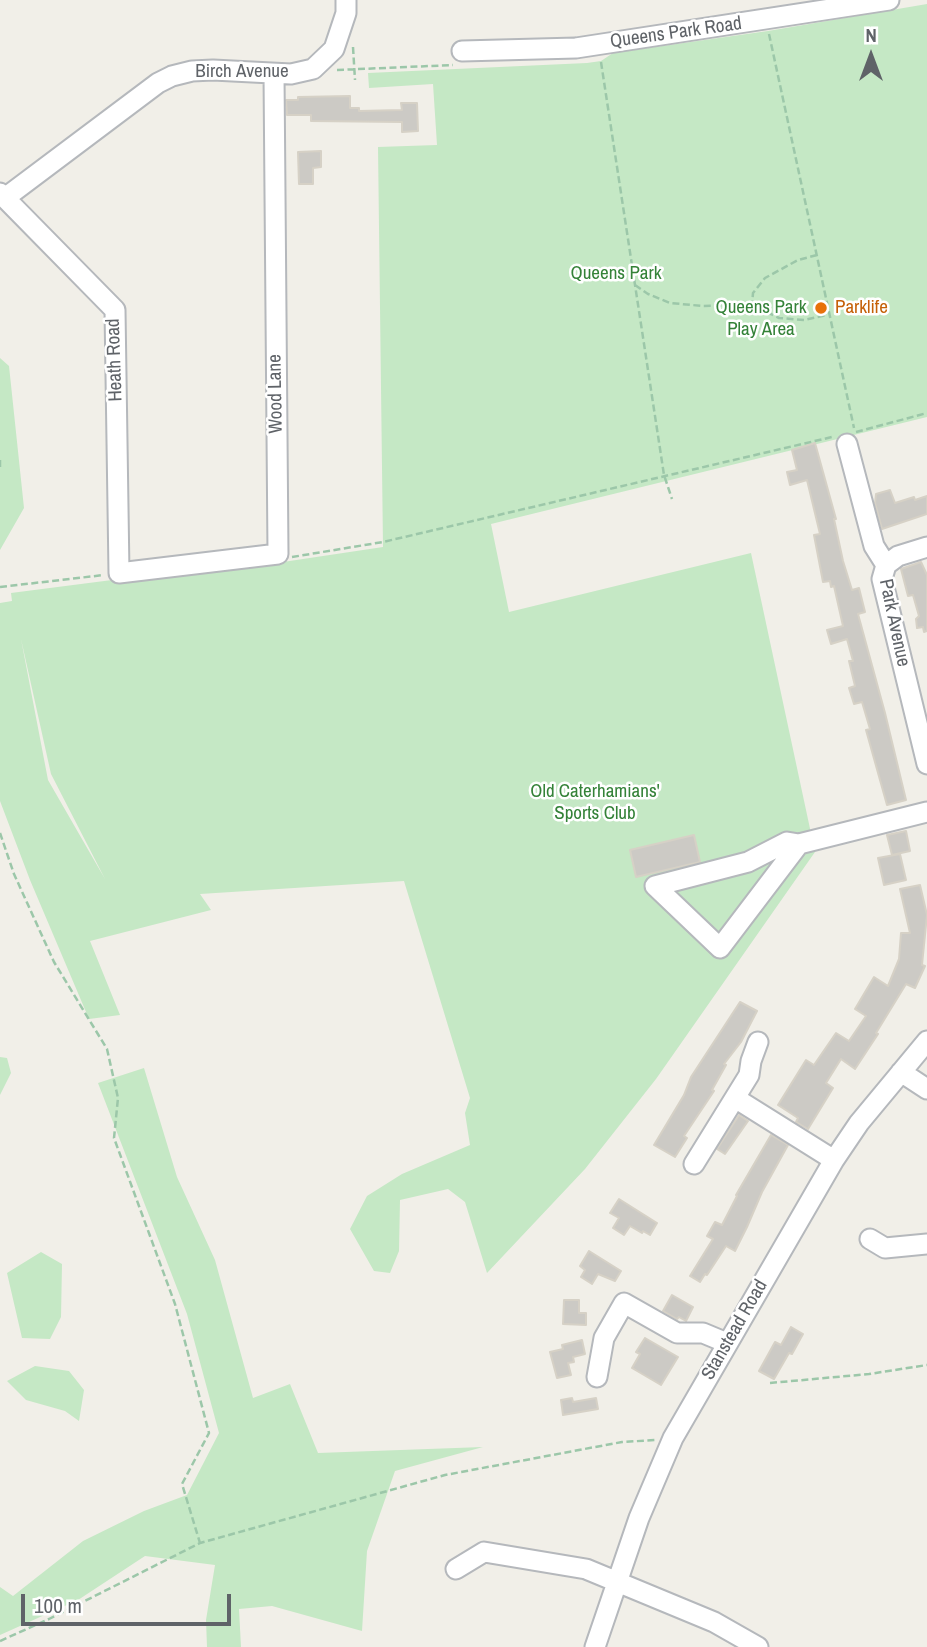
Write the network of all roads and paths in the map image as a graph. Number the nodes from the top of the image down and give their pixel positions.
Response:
1 (346, 0) edge
2 (889, 0) edge
3 (766, 20) junction
4 (599, 45) junction
5 (460, 58) joint
6 (313, 69) junction
7 (274, 74) junction
8 (3, 196) edge
9 (817, 254) junction
10 (635, 285) junction
11 (752, 304) junction
12 (829, 315) junction
13 (927, 413) edge
14 (848, 437) junction
15 (0, 460) edge
16 (0, 469) edge
17 (664, 475) junction
18 (672, 499) dead end
19 (927, 547) edge
20 (278, 554) junction
21 (886, 565) junction
22 (119, 573) junction
23 (0, 587) edge
24 (927, 764) edge
25 (927, 812) edge
26 (0, 833) edge
27 (799, 844) junction
28 (927, 1041) edge
29 (758, 1042) dead end
30 (901, 1072) junction
31 (927, 1089) edge
32 (735, 1098) junction
33 (834, 1160) junction
34 (694, 1164) dead end
35 (870, 1239) dead end
36 (927, 1244) edge
37 (727, 1343) junction
38 (927, 1365) edge
39 (597, 1377) dead end
40 (769, 1383) dead end
41 (673, 1438) junction
42 (200, 1543) junction
43 (456, 1569) dead end
44 (617, 1582) junction
45 (0, 1641) edge
46 (595, 1647) edge
47 (758, 1647) edge

1 - 6 street, Birch Avenue
2 - 3 street, Queens Park Road
3 - 4 street, Queens Park Road
3 - 9 path
4 - 5 street, Queens Park Road
4 - 10 path
5 - 6 path
6 - 7 street, Birch Avenue
7 - 8 street, Birch Avenue
7 - 20 street, Wood Lane
8 - 22 street, Heath Road
9 - 11 path
9 - 12 path
10 - 11 path
10 - 17 path
11 - 12 path
12 - 14 path
13 - 14 path
14 - 17 path
14 - 21 street, Park Avenue
15 - 16 path
17 - 18 path
17 - 20 path
19 - 21 street
20 - 22 street
21 - 24 street, Park Avenue
22 - 23 path
25 - 27 street
26 - 42 path
27 - 27 street
28 - 30 street, Stanstead Road
29 - 32 street
30 - 31 street
30 - 33 street, Stanstead Road
32 - 33 street
32 - 34 street
33 - 37 street, Stanstead Road
35 - 36 street
37 - 39 street
37 - 41 street, Stanstead Road
38 - 40 path
41 - 42 path
41 - 44 street, Stanstead Road
42 - 45 path
43 - 44 street
44 - 46 street, Stanstead Road
44 - 47 street

